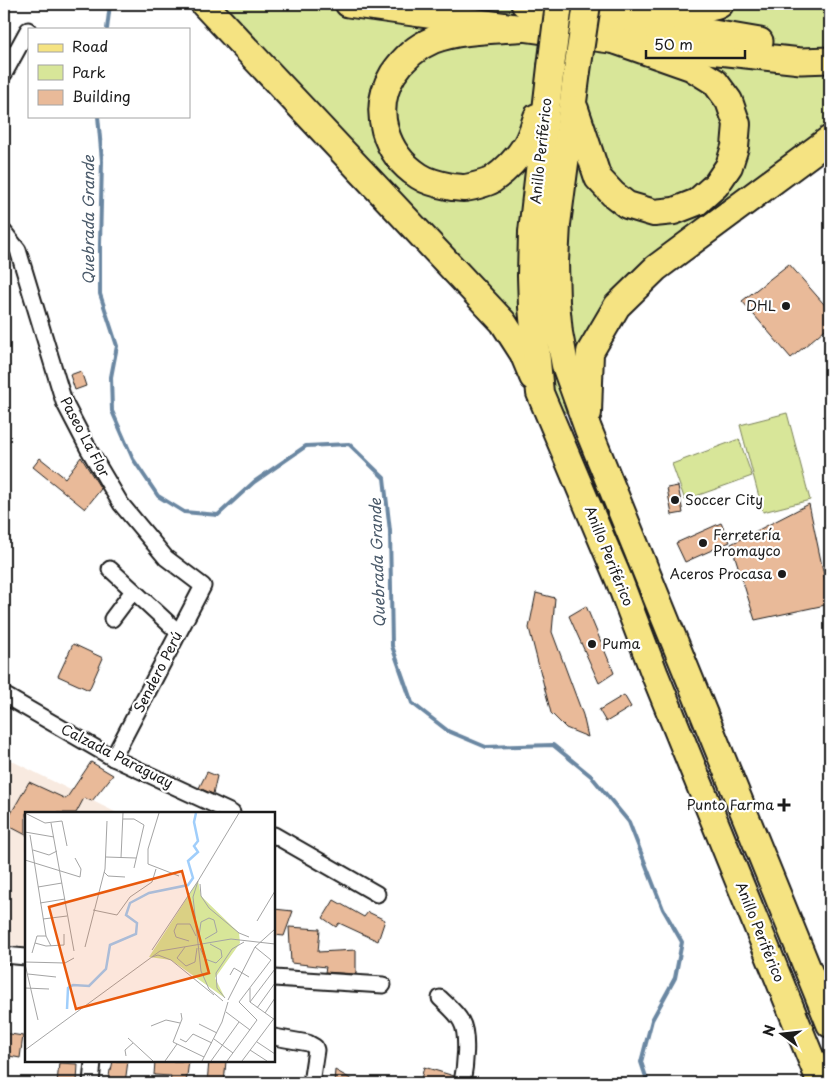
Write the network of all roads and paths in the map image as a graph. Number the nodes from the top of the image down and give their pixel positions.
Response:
1 (204, 4) edge
2 (348, 4) edge
3 (559, 4) edge
4 (587, 4) edge
5 (720, 4) edge
6 (525, 10) edge
7 (618, 29) junction
8 (28, 30) edge
9 (830, 42) edge
10 (830, 60) edge
11 (4, 74) edge
12 (550, 78) junction
13 (573, 105) junction
14 (830, 139) edge
15 (4, 232) edge
16 (540, 393) junction
17 (588, 429) junction
18 (110, 569) dead end
19 (203, 586) joint
20 (133, 590) junction
21 (112, 619) dead end
22 (178, 632) junction
23 (4, 694) edge
24 (113, 758) junction
25 (230, 812) edge
26 (275, 836) edge
27 (377, 894) dead end
28 (4, 955) edge
29 (25, 957) edge
30 (275, 978) edge
31 (383, 985) dead end
32 (440, 998) dead end
33 (830, 1024) edge
34 (275, 1037) edge
35 (93, 1062) edge
36 (91, 1083) edge
37 (312, 1083) edge
38 (462, 1083) edge
39 (821, 1083) edge

1 - 16 highway
2 - 6 main road
3 - 12 highway, Anillo Periférico, bridge
4 - 13 highway, Anillo Periférico, bridge
5 - 7 highway
6 - 7 main road
6 - 12 highway
7 - 9 main road
7 - 10 main road
7 - 13 highway
8 - 11 street
12 - 16 highway, Anillo Periférico
13 - 17 highway, Anillo Periférico
14 - 17 highway
15 - 19 street, Paseo La Flor
16 - 39 highway, Anillo Periférico
17 - 33 highway, Anillo Periférico
18 - 20 street
19 - 22 street, Sendero Perú
20 - 21 street
20 - 22 street
22 - 24 street, Sendero Perú
23 - 24 street, Calzada Paraguay
24 - 25 street, Calzada Paraguay
26 - 27 street
28 - 29 street
30 - 31 street
32 - 38 street
34 - 37 street
35 - 36 street

